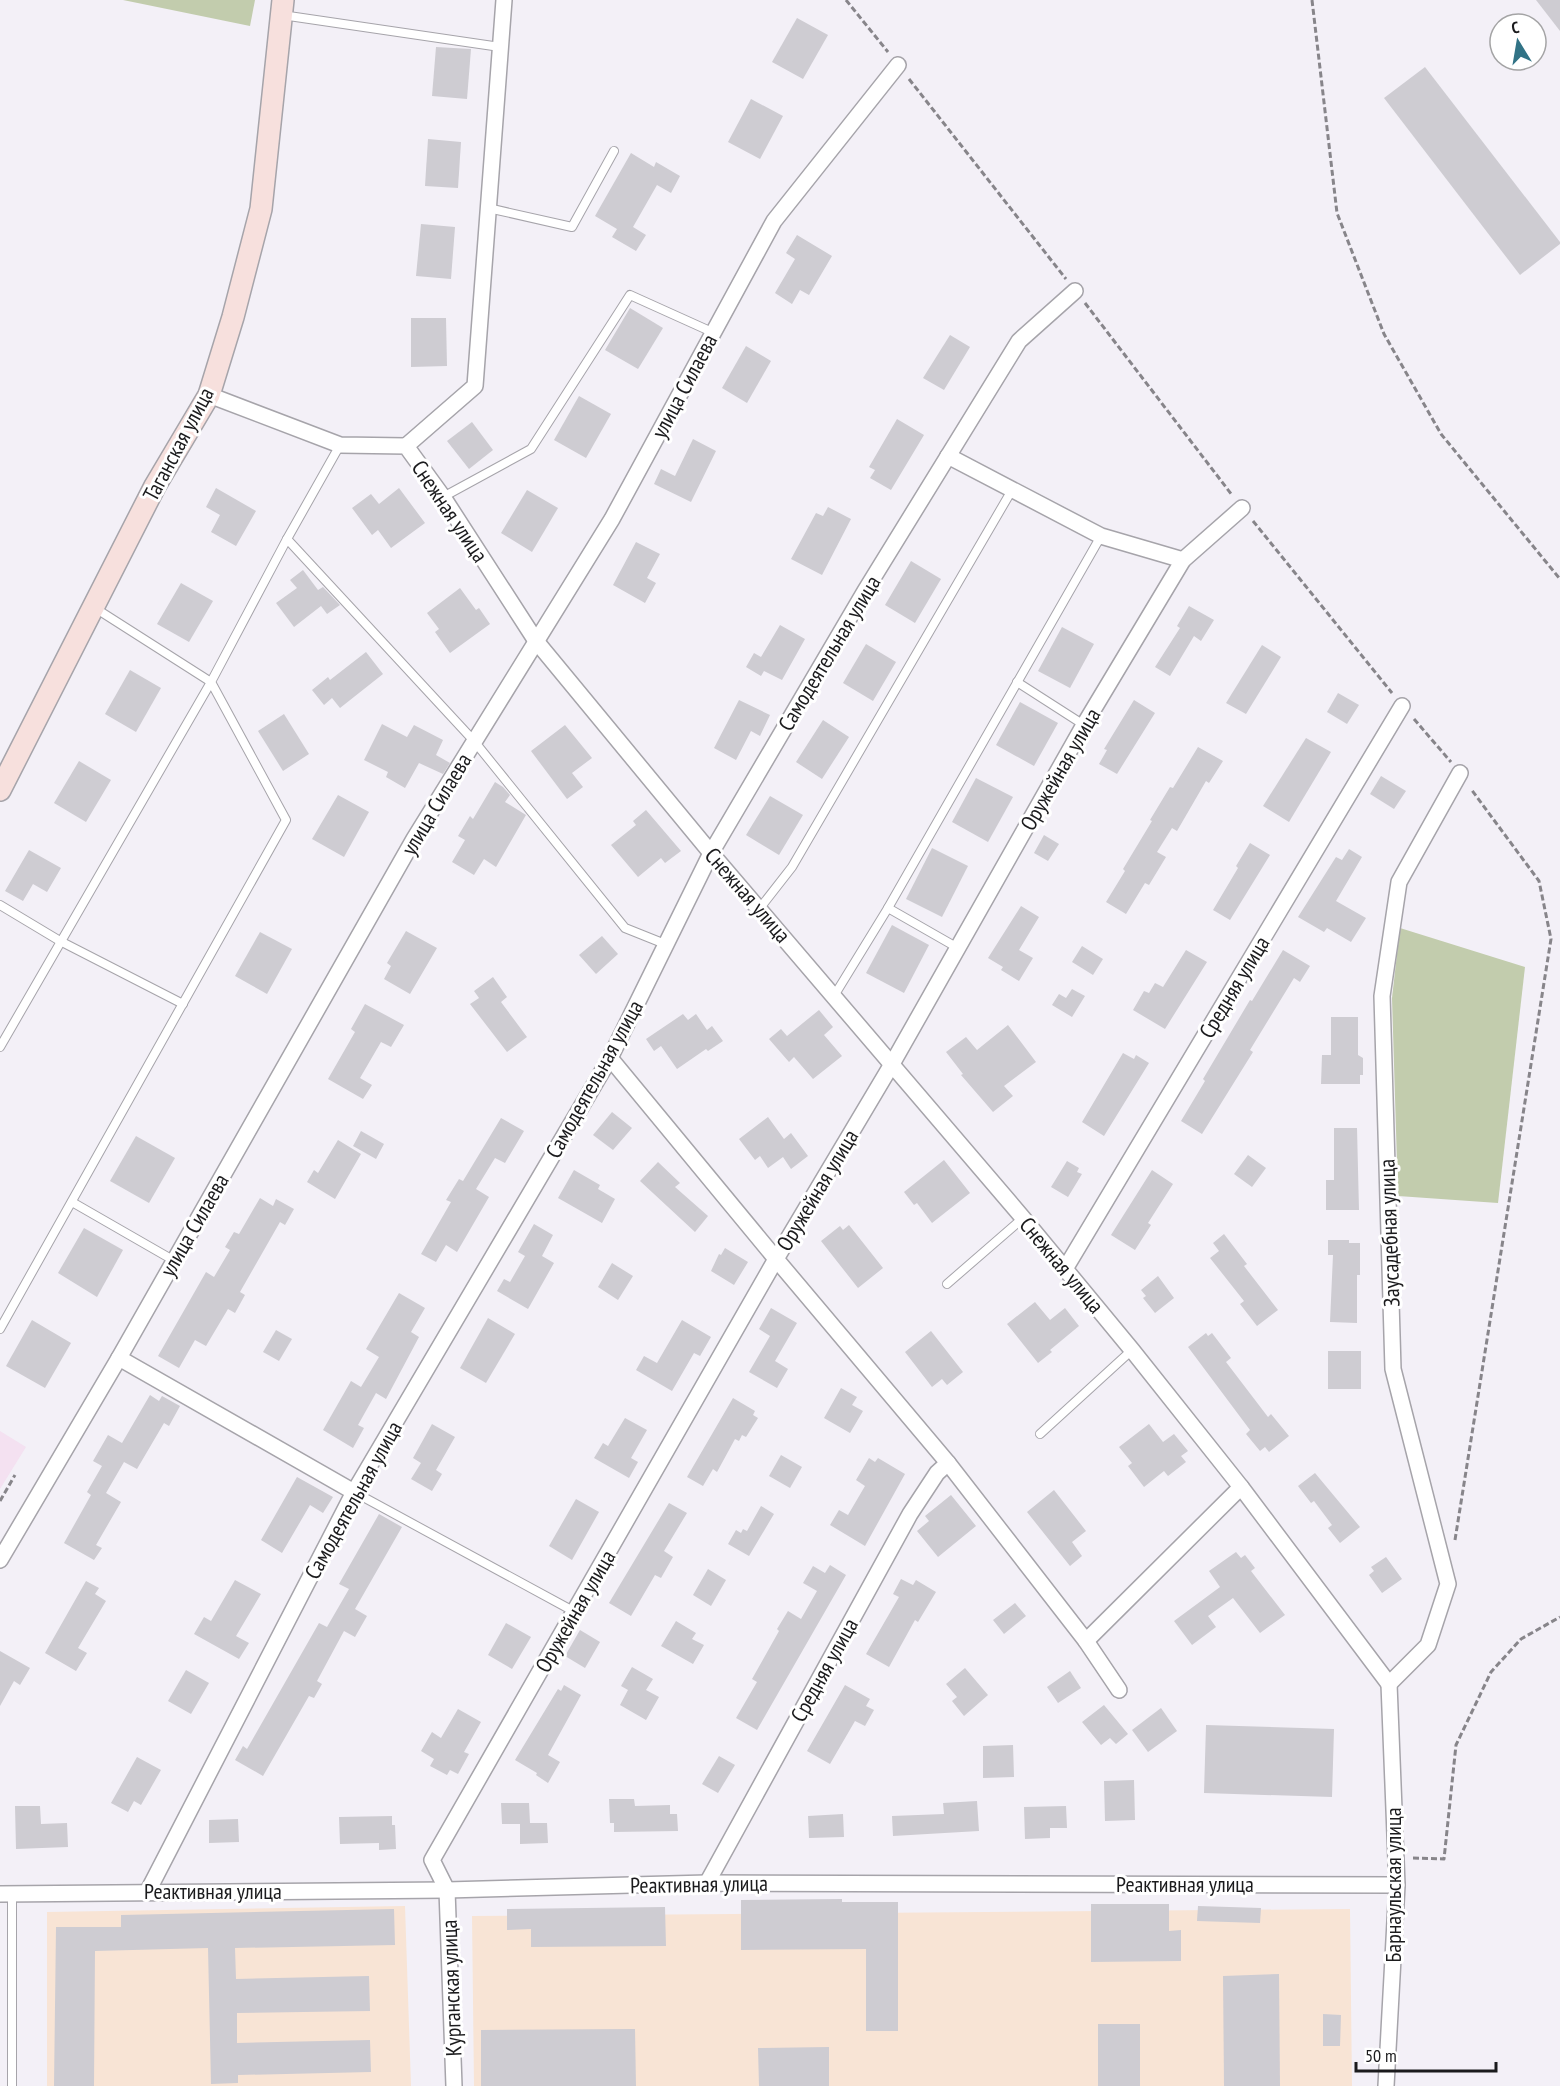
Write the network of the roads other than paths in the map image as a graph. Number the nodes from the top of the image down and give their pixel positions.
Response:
1 (504, 0) edge
2 (282, 8) edge
3 (500, 47) junction
4 (898, 65) road end
5 (614, 151) dead end
6 (488, 208) junction
7 (1076, 291) road end
8 (712, 332) junction
9 (208, 395) junction
10 (340, 445) junction
11 (406, 446) junction
12 (948, 456) junction
13 (1012, 490) junction
14 (442, 496) junction
15 (1242, 508) road end
16 (1101, 536) junction
17 (287, 539) junction
18 (1183, 560) junction
19 (94, 608) junction
20 (536, 641) junction
21 (211, 682) junction
22 (1017, 682) junction
23 (1402, 706) road end
24 (1084, 725) junction
25 (474, 741) junction
26 (1460, 773) road end
27 (0, 790) edge
28 (711, 853) junction
29 (0, 905) edge
30 (760, 908) junction
31 (888, 908) junction
32 (60, 941) junction
33 (665, 944) junction
34 (957, 948) junction
35 (834, 996) junction
36 (183, 1004) junction
37 (0, 1047) edge
38 (610, 1058) junction
39 (892, 1064) junction
40 (72, 1202) junction
41 (1023, 1218) junction
42 (776, 1259) junction
43 (173, 1260) junction
44 (1065, 1269) junction
45 (946, 1284) dead end
46 (0, 1329) edge
47 (1132, 1350) junction
48 (120, 1358) junction
49 (1040, 1434) dead end
50 (948, 1463) junction
51 (1241, 1487) junction
52 (354, 1492) junction
53 (0, 1560) edge
54 (575, 1612) junction
55 (1086, 1641) junction
56 (1389, 1684) junction
57 (1119, 1690) dead end
58 (706, 1883) junction
59 (1398, 1885) junction
60 (447, 1890) junction
61 (148, 1891) junction
62 (6, 1894) edge
63 (12, 2086) edge
64 (454, 2086) edge
65 (1386, 2086) edge

1 - 3 street
2 - 3 lane
2 - 9 main road, Таганская улица
3 - 6 street
4 - 8 street, улица Силаева
5 - 6 lane
6 - 11 street
7 - 12 street, Самодеятельная улица
8 - 14 lane
8 - 20 street, улица Силаева
9 - 10 street, Снежная улица
9 - 19 main road, Таганская улица
10 - 11 street, Снежная улица
10 - 17 lane
11 - 14 street, Снежная улица
12 - 13 street
12 - 28 street, Самодеятельная улица
13 - 16 street
13 - 30 lane
14 - 20 street, Снежная улица
15 - 18 street, Оружейная улица
16 - 18 street
16 - 22 lane
17 - 21 lane
17 - 25 lane
18 - 24 street, Оружейная улица
19 - 21 lane
19 - 27 main road, Таганская улица
20 - 25 street, улица Силаева
20 - 28 street, Снежная улица
21 - 32 lane
21 - 36 lane
22 - 24 lane
22 - 31 lane
23 - 44 street, Средняя улица
24 - 34 street, Оружейная улица
25 - 33 lane
25 - 43 street, улица Силаева
26 - 56 street, Заусадебная улица
28 - 30 street, Снежная улица
28 - 33 street, Самодеятельная улица
29 - 32 lane
30 - 35 street, Снежная улица
31 - 34 lane
31 - 35 lane
32 - 36 lane
32 - 37 lane
33 - 38 street, Самодеятельная улица
34 - 39 street, Оружейная улица
35 - 39 street, Снежная улица
36 - 40 lane
38 - 42 street
38 - 52 street, Самодеятельная улица
39 - 41 street, Снежная улица
39 - 42 street, Оружейная улица
40 - 43 lane
40 - 46 lane
41 - 44 street, Снежная улица
41 - 45 lane
42 - 50 street
42 - 54 street, Оружейная улица
43 - 48 street, улица Силаева
44 - 47 street, Снежная улица
47 - 49 lane
47 - 51 street, Снежная улица
48 - 52 street
48 - 53 street, улица Силаева
50 - 55 street
50 - 58 street, Средняя улица
51 - 55 street
51 - 56 street, Снежная улица
52 - 54 lane
52 - 61 street, Самодеятельная улица
54 - 60 street, Оружейная улица
55 - 57 street
56 - 59 street, Барнаульская улица
58 - 59 street, Реактивная улица
58 - 60 street, Реактивная улица
59 - 65 street, Барнаульская улица
60 - 61 street, Реактивная улица
60 - 64 street, Курганская улица
61 - 62 street, Реактивная улица
62 - 63 lane

